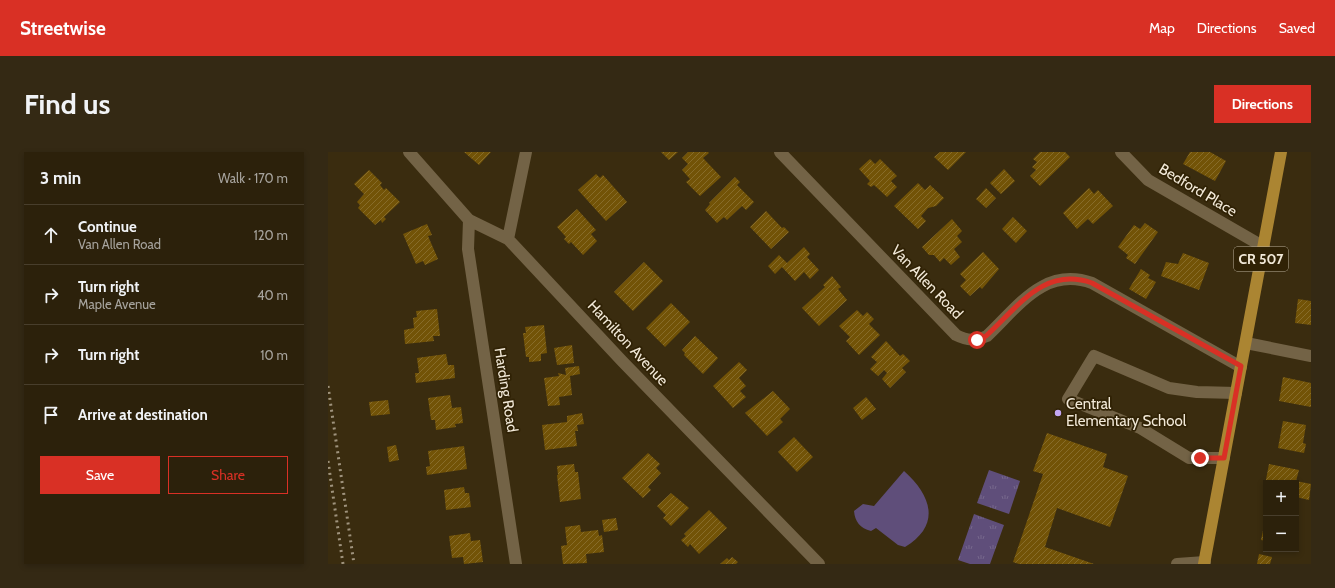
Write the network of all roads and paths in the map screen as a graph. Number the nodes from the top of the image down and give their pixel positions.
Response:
1 (409, 152) edge
2 (526, 152) edge
3 (780, 152) edge
4 (1121, 152) edge
5 (1281, 152) edge
6 (469, 220) junction
7 (508, 239) junction
8 (1264, 247) junction
9 (1246, 343) junction
10 (1311, 356) edge
11 (1241, 366) junction
12 (1236, 393) junction
13 (1224, 458) junction
14 (1204, 563) edge
15 (516, 564) edge
16 (818, 564) edge
17 (1177, 564) edge

1 - 6 street, Hamilton Avenue
2 - 7 street
3 - 11 street, Van Allen Road
4 - 8 street, Bedford Place
5 - 8 main road, CR 507
6 - 7 street, Hamilton Avenue
6 - 15 street, Harding Road
7 - 16 street, Hamilton Avenue
8 - 9 main road, CR 507
9 - 10 street
9 - 11 main road, CR 507
11 - 12 main road, CR 507
12 - 13 main road, CR 507
12 - 13 street
13 - 14 main road, CR 507
14 - 17 street

